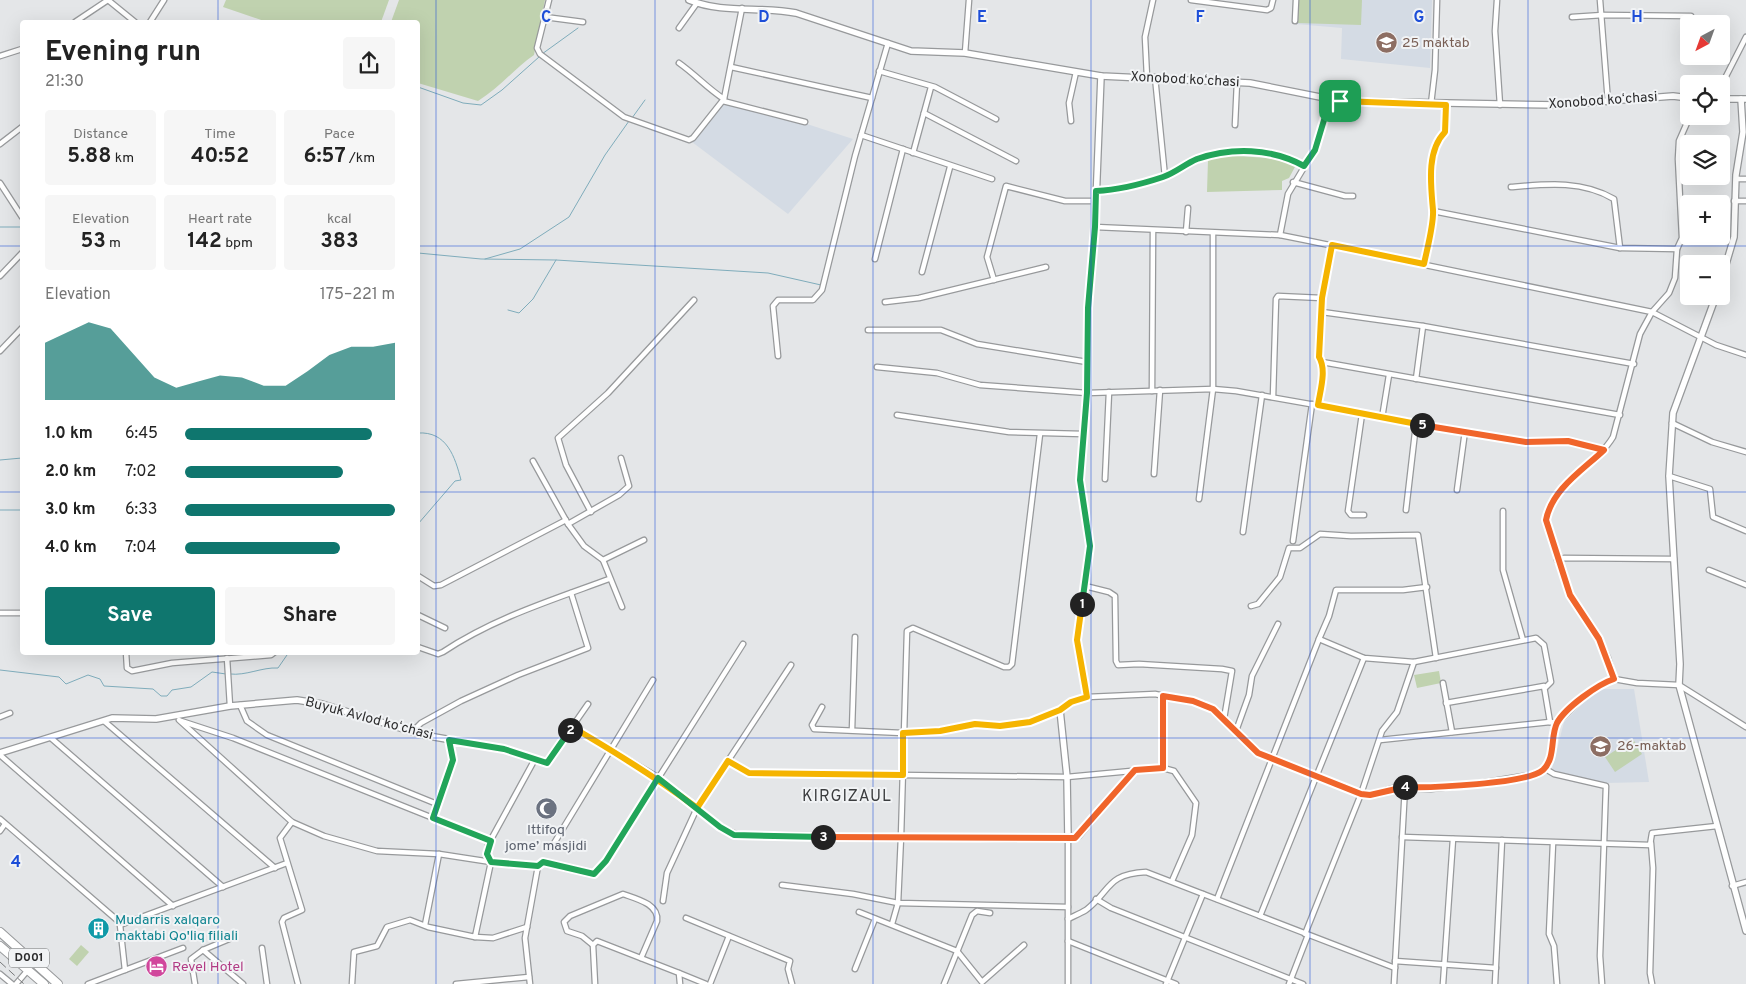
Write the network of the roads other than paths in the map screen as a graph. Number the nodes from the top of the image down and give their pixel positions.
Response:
1 (108, 0) edge
2 (164, 0) edge
3 (549, 0) edge
4 (689, 0) edge
5 (969, 0) edge
6 (1153, 0) edge
7 (1191, 0) edge
8 (1273, 0) edge
9 (1296, 0) edge
10 (1437, 0) edge
11 (1497, 0) edge
12 (1600, 0) edge
13 (1222, 2) edge
14 (697, 3) junction
15 (742, 8) junction
16 (1603, 15) junction
17 (1680, 16) edge
18 (545, 17) junction
19 (1572, 17) dead end
20 (78, 20) edge
21 (133, 20) edge
22 (151, 20) edge
23 (1295, 21) dead end
24 (583, 22) dead end
25 (679, 28) dead end
26 (1746, 37) edge
27 (888, 43) junction
28 (20, 50) edge
29 (965, 53) junction
30 (0, 56) edge
31 (679, 63) dead end
32 (731, 67) junction
33 (879, 70) junction
34 (1076, 72) junction
35 (1727, 75) edge
36 (1101, 76) junction
37 (1147, 77) junction
38 (1154, 78) junction
39 (1237, 82) junction
40 (931, 88) junction
41 (1680, 97) edge
42 (872, 98) junction
43 (1743, 99) edge
44 (723, 100) junction
45 (1330, 100) junction
46 (1730, 100) edge
47 (1608, 102) junction
48 (1431, 104) junction
49 (1446, 105) junction
50 (1500, 105) junction
51 (924, 113) junction
52 (996, 119) dead end
53 (1071, 121) dead end
54 (805, 122) dead end
55 (1235, 125) dead end
56 (1686, 125) edge
57 (20, 129) edge
58 (861, 136) junction
59 (0, 144) edge
60 (903, 149) junction
61 (913, 153) junction
62 (1016, 160) dead end
63 (1304, 166) junction
64 (950, 167) junction
65 (1165, 177) junction
66 (1736, 179) junction
67 (992, 180) dead end
68 (1746, 180) edge
69 (1293, 182) junction
70 (0, 183) edge
71 (1511, 187) dead end
72 (1096, 191) junction
73 (1353, 196) dead end
74 (1095, 201) junction
75 (1734, 201) junction
76 (1746, 202) edge
77 (1188, 208) dead end
78 (1433, 210) junction
79 (20, 214) edge
80 (1095, 227) junction
81 (1154, 231) junction
82 (1186, 232) junction
83 (1213, 233) junction
84 (1280, 235) junction
85 (1332, 245) junction
86 (1620, 248) junction
87 (1677, 248) junction
88 (20, 255) edge
89 (1729, 255) edge
90 (874, 259) dead end
91 (1424, 264) junction
92 (1046, 267) dead end
93 (922, 272) dead end
94 (0, 276) edge
95 (994, 280) junction
96 (1322, 298) junction
97 (694, 300) dead end
98 (885, 302) dead end
99 (1713, 305) edge
100 (1322, 312) junction
101 (1652, 312) junction
102 (1423, 326) junction
103 (20, 330) edge
104 (868, 330) dead end
105 (1703, 336) junction
106 (0, 351) edge
107 (1746, 355) edge
108 (778, 356) dead end
109 (1087, 362) junction
110 (1322, 362) junction
111 (1634, 364) junction
112 (877, 367) dead end
113 (1389, 374) junction
114 (1416, 379) junction
115 (1213, 389) junction
116 (1160, 390) junction
117 (1152, 391) junction
118 (1109, 392) junction
119 (1087, 393) junction
120 (1262, 395) junction
121 (1273, 397) junction
122 (1312, 404) junction
123 (1318, 405) junction
124 (1362, 414) junction
125 (1620, 415) junction
126 (897, 416) dead end
127 (1382, 418) junction
128 (1416, 424) junction
129 (1672, 424) junction
130 (1465, 431) junction
131 (1040, 434) junction
132 (1083, 434) junction
133 (1604, 450) junction
134 (1746, 452) edge
135 (621, 458) dead end
136 (534, 460) dead end
137 (1154, 474) dead end
138 (1669, 476) junction
139 (1105, 479) dead end
140 (1457, 490) dead end
141 (1199, 499) dead end
142 (1406, 510) dead end
143 (1503, 511) dead end
144 (591, 512) junction
145 (1364, 515) dead end
146 (567, 522) junction
147 (1242, 532) dead end
148 (1746, 532) edge
149 (644, 540) dead end
150 (1293, 541) dead end
151 (1674, 558) junction
152 (603, 560) junction
153 (1558, 560) junction
154 (1709, 570) dead end
155 (420, 577) edge
156 (609, 579) junction
157 (1746, 585) edge
158 (1085, 586) junction
159 (1426, 587) junction
160 (571, 593) junction
161 (1251, 606) dead end
162 (622, 607) dead end
163 (0, 613) edge
164 (20, 613) edge
165 (420, 617) edge
166 (1278, 624) dead end
167 (445, 628) dead end
168 (854, 637) dead end
169 (1319, 639) junction
170 (1523, 640) junction
171 (743, 644) dead end
172 (420, 648) edge
173 (126, 655) edge
174 (272, 655) edge
175 (227, 658) junction
176 (1364, 658) junction
177 (1436, 658) junction
178 (1414, 662) junction
179 (791, 665) dead end
180 (1614, 679) junction
181 (653, 680) dead end
182 (1444, 683) dead end
183 (1679, 685) junction
184 (1546, 688) junction
185 (1163, 696) junction
186 (1087, 697) junction
187 (1446, 703) junction
188 (588, 704) dead end
189 (240, 705) junction
190 (230, 706) junction
191 (822, 707) dead end
192 (1060, 710) junction
193 (10, 713) dead end
194 (0, 717) edge
195 (176, 718) junction
196 (1224, 719) junction
197 (104, 721) junction
198 (1550, 722) junction
199 (1557, 723) junction
200 (572, 727) junction
201 (1746, 727) edge
202 (852, 730) junction
203 (1236, 731) junction
204 (412, 732) junction
205 (1452, 732) junction
206 (903, 733) junction
207 (51, 738) junction
208 (449, 740) junction
209 (1380, 740) junction
210 (612, 750) junction
211 (0, 754) edge
212 (535, 759) junction
213 (1272, 759) junction
214 (728, 761) junction
215 (1163, 768) junction
216 (1544, 768) junction
217 (1135, 770) junction
218 (903, 775) junction
219 (1067, 777) junction
220 (1316, 777) junction
221 (658, 778) junction
222 (1405, 787) junction
223 (1361, 794) junction
224 (437, 804) junction
225 (697, 808) junction
226 (433, 818) junction
227 (0, 819) edge
228 (292, 822) junction
229 (6, 824) junction
230 (1717, 826) junction
231 (0, 830) edge
232 (901, 837) junction
233 (1402, 837) junction
234 (1068, 839) junction
235 (1453, 839) junction
236 (1502, 840) junction
237 (1650, 840) junction
238 (491, 841) junction
239 (1553, 843) junction
240 (1603, 844) junction
241 (553, 845) dead end
242 (439, 854) junction
243 (491, 862) junction
244 (287, 863) junction
245 (538, 866) junction
246 (275, 868) junction
247 (1172, 881) junction
248 (1746, 882) edge
249 (782, 885) dead end
250 (1732, 886) junction
251 (224, 887) junction
252 (1202, 894) junction
253 (1096, 899) junction
254 (1217, 899) junction
255 (663, 901) dead end
256 (898, 903) junction
257 (173, 906) junction
258 (1068, 907) junction
259 (859, 912) dead end
260 (990, 913) dead end
261 (1260, 916) junction
262 (686, 918) dead end
263 (874, 919) junction
264 (1068, 919) junction
265 (892, 924) junction
266 (120, 925) junction
267 (425, 925) junction
268 (527, 927) junction
269 (1746, 927) edge
270 (0, 932) edge
271 (1307, 935) junction
272 (730, 936) junction
273 (234, 937) dead end
274 (475, 937) junction
275 (1185, 937) junction
276 (1068, 941) junction
277 (593, 945) junction
278 (1024, 945) dead end
279 (0, 946) edge
280 (183, 948) dead end
281 (262, 948) dead end
282 (203, 950) junction
283 (957, 951) junction
284 (640, 958) junction
285 (1395, 961) junction
286 (1446, 964) junction
287 (1395, 968) junction
288 (1496, 968) junction
289 (855, 969) dead end
290 (28, 970) junction
291 (125, 970) junction
292 (679, 973) junction
293 (0, 974) edge
294 (529, 977) junction
295 (1167, 982) edge
296 (1290, 982) edge
297 (980, 983) edge
298 (14, 984) edge
299 (44, 984) edge
300 (58, 984) edge
301 (88, 984) edge
302 (195, 984) edge
303 (243, 984) edge
304 (267, 984) edge
305 (298, 984) edge
306 (352, 984) edge
307 (456, 984) edge
308 (530, 984) edge
309 (595, 984) edge
310 (680, 984) edge
311 (706, 984) edge
312 (710, 984) edge
313 (792, 984) edge
314 (944, 984) edge
315 (1068, 984) edge
316 (1176, 984) edge
317 (1303, 984) edge
318 (1394, 984) edge
319 (1444, 984) edge
320 (1495, 984) edge
321 (1557, 984) edge
322 (1602, 984) edge
323 (1652, 984) edge

1 - 20 street
1 - 21 street
2 - 22 street
3 - 18 street
4 - 14 street, Xonobod koʻchasi
5 - 29 street
6 - 37 street
7 - 13 street
8 - 13 street
9 - 23 street
10 - 48 street
11 - 50 street
12 - 16 street
14 - 15 street, Xonobod koʻchasi
14 - 25 street
15 - 27 street, Xonobod koʻchasi
15 - 32 street
16 - 17 street
16 - 19 street
16 - 47 street
18 - 24 street
18 - 44 street
26 - 35 street
27 - 29 street, Xonobod koʻchasi
27 - 33 street
28 - 30 street
29 - 34 street, Xonobod koʻchasi
31 - 44 street
32 - 42 street
32 - 44 street
33 - 40 street
33 - 42 street
34 - 36 street, Xonobod koʻchasi
34 - 53 street
36 - 37 street, Xonobod koʻchasi
36 - 72 street
37 - 38 street, Xonobod koʻchasi
38 - 39 street, Xonobod koʻchasi
38 - 65 street
39 - 45 street, Xonobod koʻchasi
39 - 55 street
40 - 51 street
40 - 52 street
41 - 47 street, Xonobod koʻchasi
42 - 58 street
43 - 46 street
43 - 66 street
44 - 54 street
45 - 48 street, Xonobod koʻchasi
45 - 63 street
47 - 50 street, Xonobod koʻchasi
48 - 49 street, Xonobod koʻchasi
49 - 50 street, Xonobod koʻchasi
49 - 78 street
51 - 61 street
51 - 62 street
56 - 87 street
57 - 59 street
58 - 60 street
58 - 108 street
60 - 61 street
60 - 90 street
61 - 64 street
63 - 65 street
63 - 69 street
64 - 67 street
64 - 93 street
65 - 72 street
66 - 68 street
66 - 75 street
69 - 73 street
69 - 84 street
70 - 79 street
71 - 86 street
72 - 74 street
74 - 80 street
74 - 95 street
75 - 76 street
75 - 89 street
77 - 82 street
78 - 86 street
78 - 91 street
80 - 81 street
80 - 109 street
81 - 82 street
81 - 117 street
82 - 83 street
83 - 84 street
83 - 115 street
84 - 85 street
85 - 91 street
85 - 96 street
86 - 87 street
87 - 101 street
88 - 94 street
91 - 101 street
92 - 95 street
95 - 98 street
96 - 100 street
96 - 121 street
97 - 144 street
99 - 105 street
100 - 102 street
100 - 110 street
101 - 105 street
101 - 111 street
102 - 111 street
102 - 114 street
103 - 106 street
104 - 109 street
105 - 107 street
105 - 129 street
109 - 119 street
110 - 113 street
110 - 123 street
111 - 125 street
112 - 119 street
113 - 114 street
113 - 127 street
114 - 125 street
115 - 116 street
115 - 120 street
115 - 141 street
116 - 117 street
116 - 137 street
117 - 118 street
118 - 119 street
118 - 139 street
119 - 132 street
120 - 121 street
120 - 147 street
121 - 122 street
122 - 123 street
122 - 150 street
123 - 124 street
124 - 127 street
124 - 145 street
125 - 133 street
126 - 131 street
127 - 128 street
128 - 130 street
128 - 142 street
129 - 134 street
129 - 138 street
130 - 133 street
130 - 140 street
131 - 132 street
131 - 206 street
132 - 158 street
133 - 153 street
135 - 144 street
136 - 146 street
138 - 148 street
138 - 151 street
143 - 170 street
144 - 146 street
146 - 152 street
146 - 155 street
149 - 152 street
151 - 153 street
151 - 183 street
152 - 156 street
153 - 180 street
154 - 157 street
156 - 160 street
156 - 162 street
158 - 186 street
158 - 196 street
159 - 161 street
159 - 169 street
159 - 177 street
160 - 172 street
160 - 204 street
163 - 164 street
165 - 167 street
166 - 203 street
168 - 202 street
169 - 176 street
169 - 213 street
170 - 177 street
170 - 184 street
171 - 221 street
173 - 175 street
174 - 175 street
175 - 190 street
176 - 178 street
176 - 220 street
177 - 178 street
178 - 209 street
179 - 214 street
180 - 183 street
180 - 199 street
181 - 210 street
182 - 187 street
183 - 201 street
183 - 230 street
184 - 187 street
184 - 198 street
185 - 186 street
185 - 196 street
185 - 215 street
186 - 192 street
187 - 205 street
188 - 200 street
189 - 190 street, Buyuk Avlod koʻchasi
189 - 204 street, Buyuk Avlod koʻchasi
189 - 224 street
190 - 195 street, Buyuk Avlod koʻchasi
191 - 202 street
192 - 206 street
192 - 219 street
193 - 194 street
195 - 197 street, Buyuk Avlod koʻchasi
195 - 226 street
195 - 228 street
196 - 203 street
197 - 207 street, Buyuk Avlod koʻchasi
197 - 246 street
198 - 199 street
198 - 205 street
199 - 216 street
200 - 210 street
200 - 212 street
202 - 206 street
203 - 213 street
204 - 208 street, Buyuk Avlod koʻchasi
205 - 209 street
206 - 218 street
207 - 211 street, Buyuk Avlod koʻchasi
207 - 251 street
208 - 212 street, Buyuk Avlod koʻchasi
208 - 224 street
209 - 223 street
210 - 221 street
210 - 241 street
211 - 257 street
212 - 238 street
213 - 220 street
213 - 254 street
214 - 218 street
214 - 225 street
215 - 217 street
215 - 247 street
216 - 222 street
216 - 240 street
217 - 219 street
217 - 234 street
218 - 219 street
218 - 232 street
219 - 234 street
220 - 223 street
220 - 261 street
221 - 225 street
221 - 245 street
222 - 223 street
222 - 233 street
223 - 271 street
224 - 226 street
225 - 232 street
225 - 255 street
226 - 238 street
227 - 229 street
228 - 242 street
228 - 244 street
229 - 231 street
229 - 266 street
230 - 237 street
230 - 250 street
232 - 234 street
232 - 256 street
233 - 235 street
233 - 285 street
234 - 258 street
235 - 236 street
235 - 286 street
236 - 239 street
236 - 288 street
237 - 240 street
237 - 323 street
238 - 243 street
239 - 240 street
239 - 321 street
240 - 322 street
242 - 243 street
242 - 267 street
243 - 245 street
243 - 274 street
244 - 246 street
244 - 305 street
245 - 268 street
246 - 251 street
247 - 252 street
247 - 253 street
248 - 250 street
249 - 256 street
250 - 269 street
251 - 257 street
252 - 254 street
252 - 275 street
253 - 264 street
253 - 275 street
254 - 261 street
256 - 258 street
256 - 265 street
257 - 266 street
258 - 264 street
259 - 263 street
260 - 283 street
261 - 271 street
262 - 272 street
263 - 265 street
263 - 289 street
264 - 276 street
265 - 283 street
266 - 291 street
267 - 274 street
267 - 306 street
268 - 274 street
268 - 294 street
270 - 300 highway, D001
271 - 287 street
271 - 296 street
272 - 312 street
272 - 313 street
273 - 282 street
275 - 295 street
275 - 296 street
276 - 295 street
276 - 315 street
277 - 284 street
277 - 284 street
277 - 309 street
278 - 297 street
279 - 290 highway, D001
280 - 291 street
281 - 304 street
282 - 302 street
282 - 303 street
283 - 297 street
283 - 314 street
284 - 292 street
285 - 286 street
285 - 287 street
286 - 288 street
286 - 319 street
287 - 318 street
288 - 320 street
290 - 298 street
290 - 299 highway, D001
291 - 301 street
292 - 310 street
292 - 311 street
293 - 298 street
294 - 307 street
294 - 308 street
295 - 316 street
296 - 317 street

